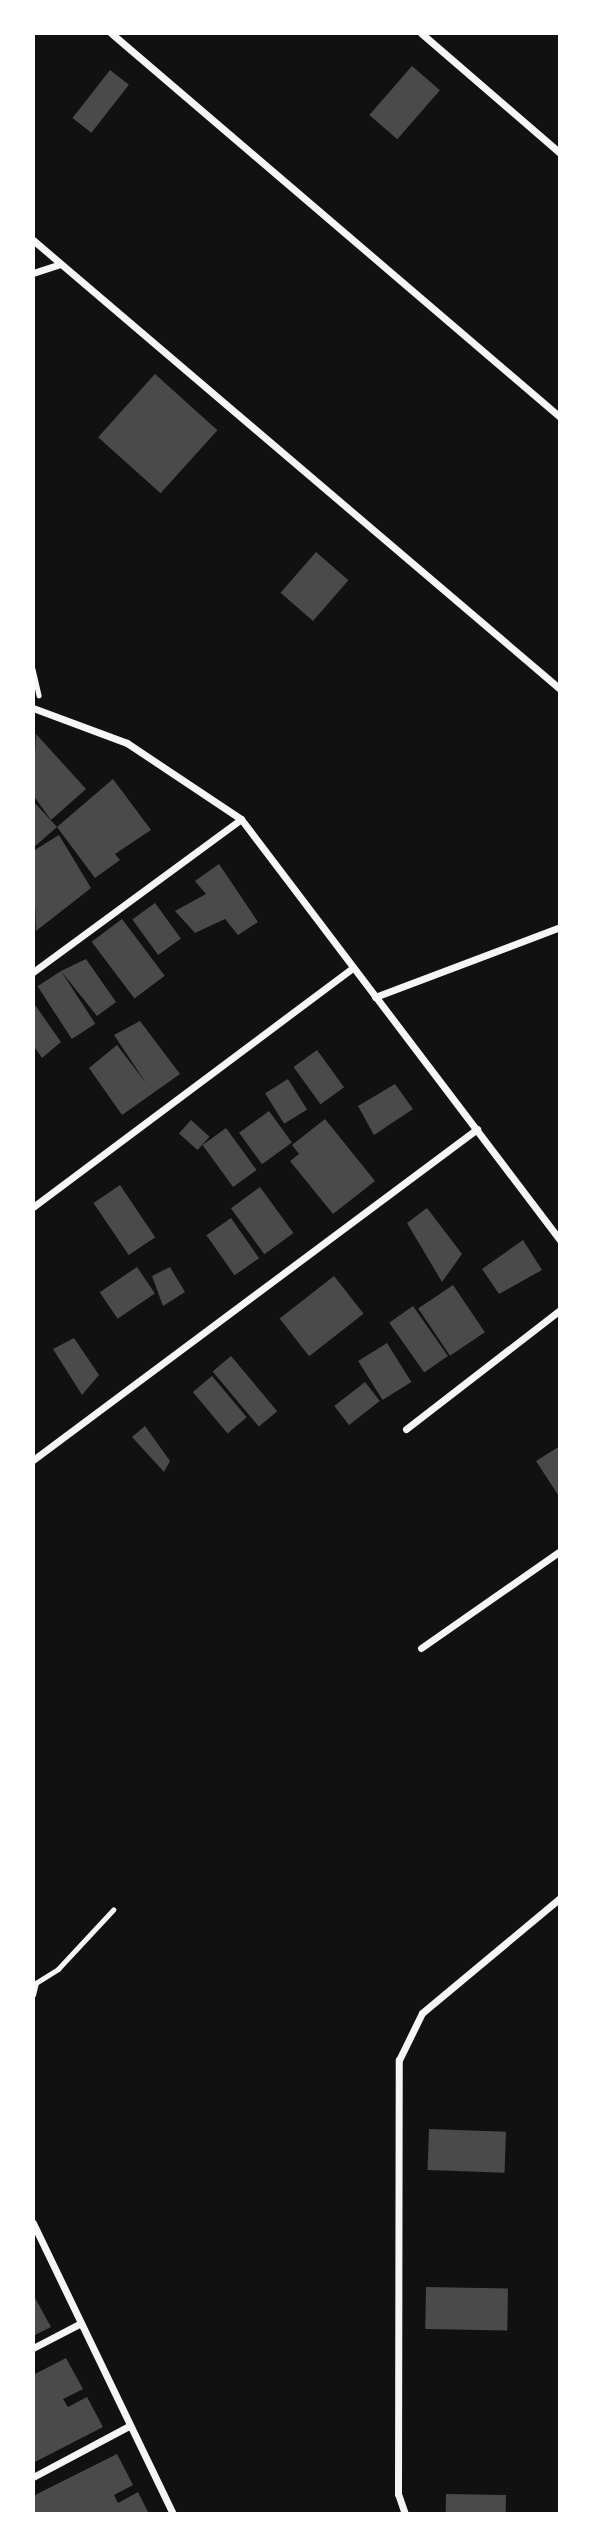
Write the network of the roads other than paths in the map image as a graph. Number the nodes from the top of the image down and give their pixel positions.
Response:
1 (111, 33) edge
2 (421, 33) edge
3 (560, 153) edge
4 (33, 240) edge
5 (61, 264) junction
6 (33, 273) edge
7 (560, 417) edge
8 (560, 689) edge
9 (33, 708) edge
10 (42, 709) junction
11 (33, 716) edge
12 (241, 819) junction
13 (560, 927) edge
14 (351, 969) junction
15 (33, 972) edge
16 (375, 997) junction
17 (477, 1129) junction
18 (33, 1207) edge
19 (560, 1240) edge
20 (560, 1310) edge
21 (406, 1429) dead end
22 (33, 1460) edge
23 (560, 1551) edge
24 (421, 1648) dead end
25 (560, 1898) edge
26 (34, 2225) edge
27 (82, 2323) junction
28 (33, 2348) edge
29 (129, 2426) junction
30 (33, 2477) edge
31 (173, 2514) edge
32 (405, 2514) edge

1 - 7 street
2 - 3 street
4 - 5 street
5 - 6 street
5 - 8 street
9 - 10 street
10 - 11 street
10 - 12 street
12 - 14 street
12 - 15 street
13 - 16 street
14 - 16 street
14 - 18 street
16 - 17 street
17 - 19 street
17 - 22 street
20 - 21 street
23 - 24 street
25 - 32 street
26 - 27 street
27 - 28 street
27 - 29 street
29 - 30 street
29 - 31 street

